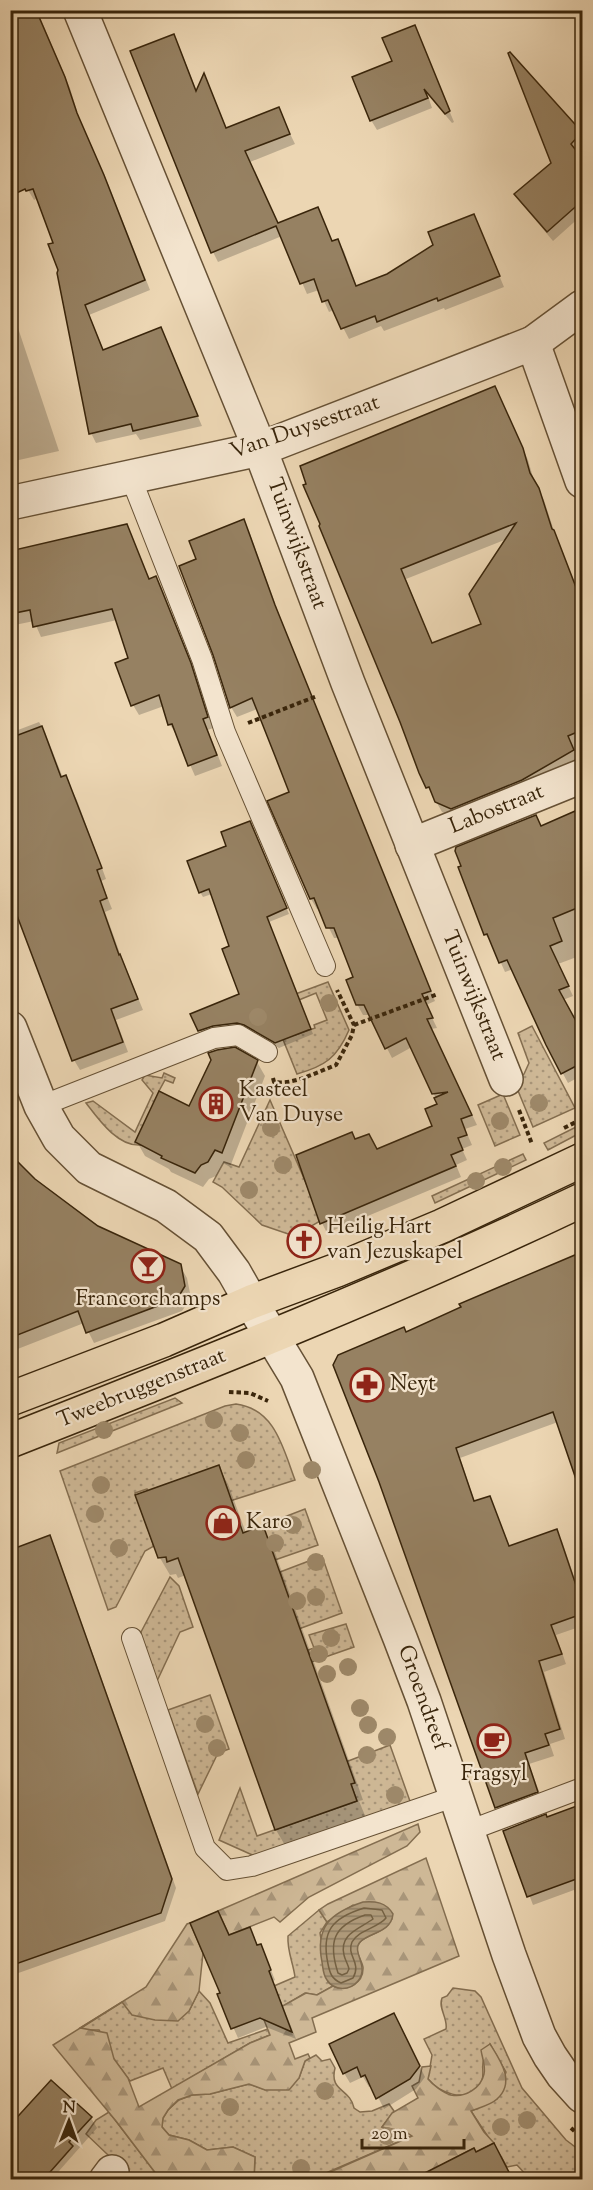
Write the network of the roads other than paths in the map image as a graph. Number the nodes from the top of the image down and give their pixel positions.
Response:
1 (80, 10) edge
2 (582, 307) edge
3 (533, 343) junction
4 (260, 449) junction
5 (131, 478) junction
6 (582, 481) edge
7 (10, 503) edge
8 (582, 776) edge
9 (412, 845) junction
10 (325, 966) road end
11 (10, 1028) edge
12 (267, 1052) road end
13 (506, 1079) dead end
14 (41, 1106) junction
15 (582, 1160) edge
16 (582, 1200) edge
17 (251, 1302) junction
18 (273, 1336) junction
19 (10, 1399) edge
20 (10, 1441) edge
21 (132, 1638) dead end
22 (582, 1788) edge
23 (456, 1796) junction
24 (468, 1832) junction
25 (582, 2096) edge

1 - 4 street, Tuinwijkstraat
2 - 3 street, Van Duysestraat
3 - 4 street, Van Duysestraat
3 - 6 street
4 - 5 street, Van Duysestraat
4 - 9 street, Tuinwijkstraat
5 - 7 street, Van Duysestraat
5 - 10 lane
8 - 9 street, Labostraat
9 - 13 street, Tuinwijkstraat
11 - 14 street, Groendreef
12 - 14 lane
14 - 17 street, Groendreef
15 - 17 main road, Tweebruggenstraat
16 - 18 main road, Tweebruggenstraat
17 - 18 street, Groendreef
17 - 19 main road, Tweebruggenstraat
18 - 20 main road, Tweebruggenstraat
18 - 23 street, Groendreef
21 - 23 lane
22 - 24 lane
23 - 24 street, Groendreef
24 - 25 street, Groendreef

